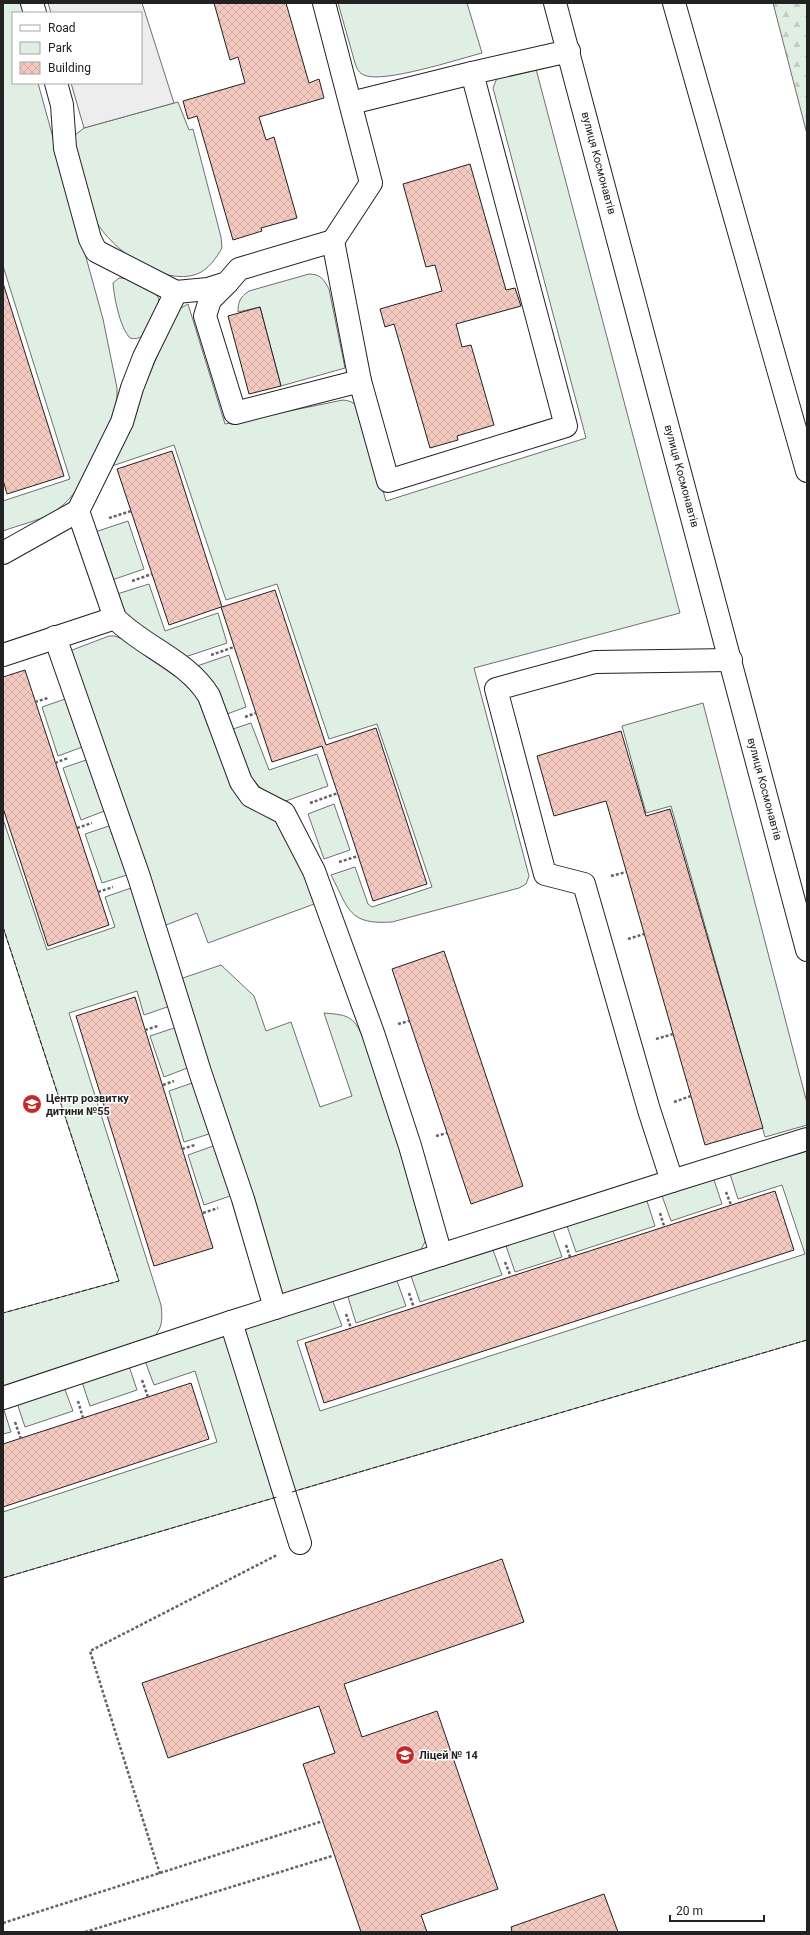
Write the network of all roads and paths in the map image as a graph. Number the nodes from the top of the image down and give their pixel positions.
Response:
1 (324, 3) edge
2 (555, 3) edge
3 (674, 3) edge
4 (569, 51) junction
5 (472, 73) junction
6 (56, 84) edge
7 (351, 103) junction
8 (333, 241) junction
9 (227, 284) junction
10 (176, 292) junction
11 (360, 381) junction
12 (807, 471) edge
13 (78, 511) junction
14 (3, 553) edge
15 (115, 618) junction
16 (55, 637) junction
17 (3, 653) edge
18 (731, 660) junction
19 (807, 950) edge
20 (807, 1139) edge
21 (672, 1181) junction
22 (441, 1255) junction
23 (275, 1308) junction
24 (231, 1322) junction
25 (3, 1398) edge
26 (300, 1543) joint
27 (323, 1821) dead end
28 (332, 1856) dead end
29 (160, 1874) junction
30 (3, 1923) edge
31 (85, 1932) edge

1 - 7 street
2 - 4 street, вулиця Космонавтів
3 - 12 street
4 - 5 street
4 - 18 street, вулиця Космонавтів
5 - 7 street
5 - 11 street
6 - 10 street
7 - 8 street
8 - 9 street
8 - 11 street
9 - 10 street
9 - 11 street
10 - 13 street
13 - 14 street
13 - 15 street
15 - 16 street
15 - 22 street
16 - 17 street
16 - 23 street
18 - 19 street, вулиця Космонавтів
18 - 21 street
20 - 21 street
21 - 22 street
22 - 23 street
23 - 24 street
24 - 25 street
24 - 26 street
26 - 29 path
27 - 29 path
28 - 31 path
29 - 30 path

